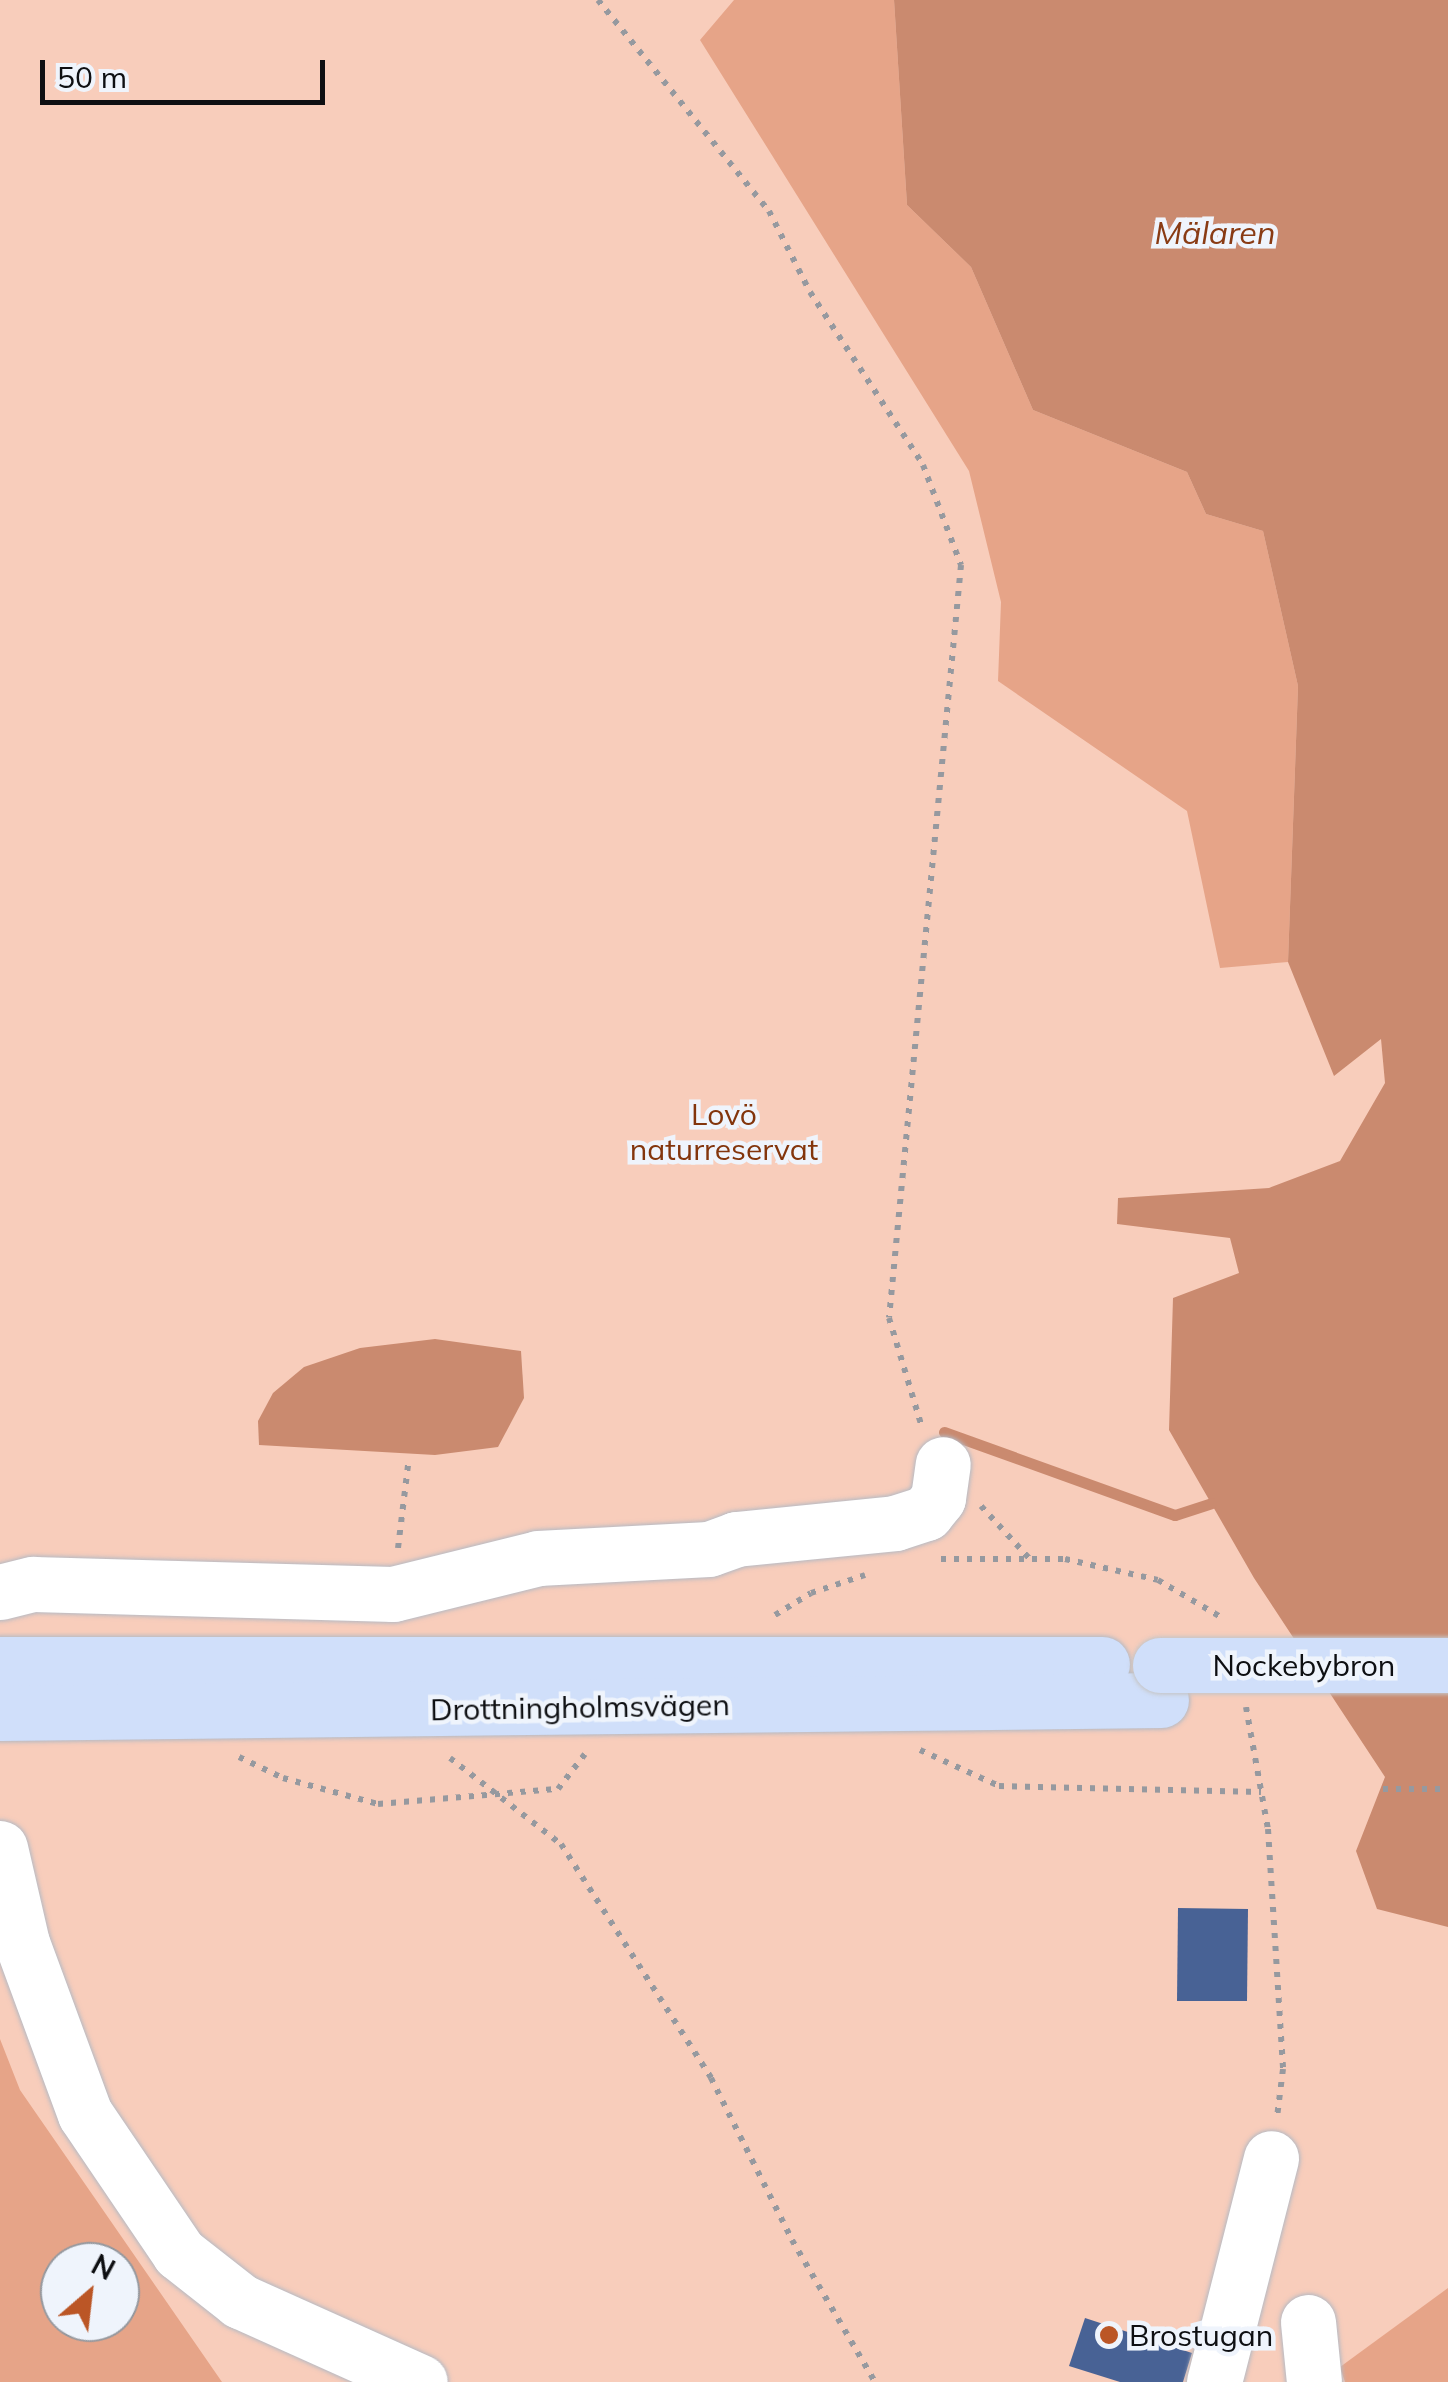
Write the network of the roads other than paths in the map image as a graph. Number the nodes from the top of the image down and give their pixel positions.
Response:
1 (943, 1464) road end
2 (0, 1592) edge
3 (0, 1664) edge
4 (1448, 1665) edge
5 (1160, 1682) junction
6 (1448, 1701) edge
7 (0, 1713) edge
8 (0, 1848) edge
9 (1271, 2158) road end
10 (1308, 2322) dead end
11 (420, 2382) edge
12 (1214, 2382) edge
13 (1314, 2382) edge

1 - 2 street
3 - 5 main road, Drottningholmsvägen
4 - 5 main road, Nockebybron, bridge
5 - 6 main road, Nockebybron
5 - 7 main road, Drottningholmsvägen
8 - 11 street
9 - 12 street
10 - 13 street

